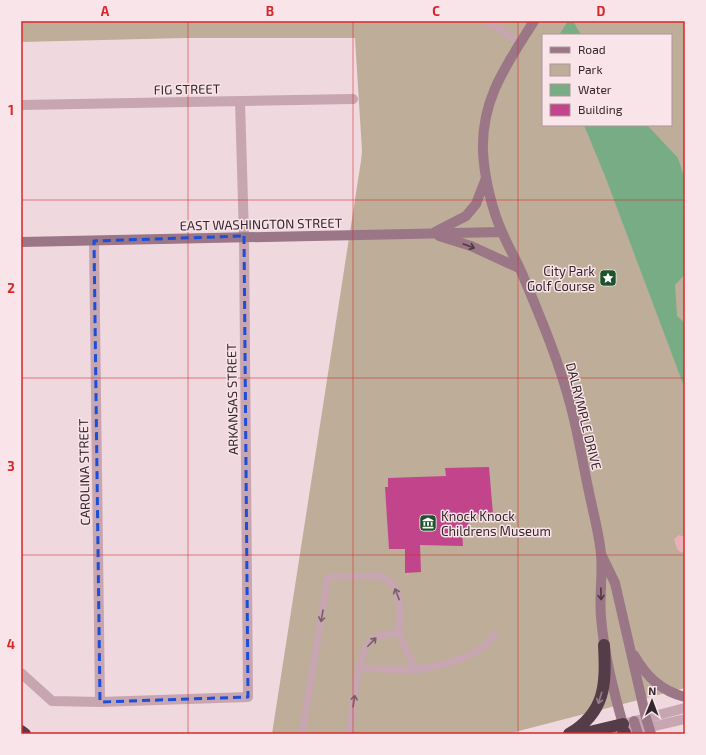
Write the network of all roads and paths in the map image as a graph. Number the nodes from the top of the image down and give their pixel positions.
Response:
1 (488, 21) edge
2 (534, 21) edge
3 (520, 42) junction
4 (353, 100) dead end
5 (240, 101) junction
6 (21, 105) edge
7 (486, 178) junction
8 (502, 232) junction
9 (432, 234) junction
10 (244, 236) junction
11 (94, 241) junction
12 (21, 242) edge
13 (519, 268) junction
14 (601, 555) junction
15 (399, 633) junction
16 (495, 634) dead end
17 (604, 645) junction
18 (628, 645) junction
19 (359, 668) junction
20 (416, 670) junction
21 (21, 673) edge
22 (685, 697) edge
23 (100, 702) junction
24 (685, 708) edge
25 (685, 720) edge
26 (648, 727) edge
27 (629, 730) edge
28 (21, 731) edge
29 (25, 734) edge
30 (302, 734) edge
31 (349, 734) edge
32 (569, 734) edge
33 (581, 734) edge

1 - 3 lane
2 - 3 street, DALRYMPLE DRIVE
3 - 7 street, DALRYMPLE DRIVE
4 - 5 street, FIG STREET
5 - 6 street, FIG STREET
5 - 10 street, ARKANSAS STREET
7 - 8 street, DALRYMPLE DRIVE
7 - 9 street
8 - 9 street, EAST WASHINGTON STREET
8 - 13 street, DALRYMPLE DRIVE
9 - 10 street, EAST WASHINGTON STREET
9 -> 13 street
10 - 11 street, EAST WASHINGTON STREET
10 - 23 street, ARKANSAS STREET
11 - 12 street, EAST WASHINGTON STREET
11 - 23 street, CAROLINA STREET
13 - 14 street, DALRYMPLE DRIVE
14 -> 17 street, DALRYMPLE DRIVE
14 - 18 street, DALRYMPLE DRIVE
19 -> 15 lane
15 - 20 lane
15 -> 30 lane
16 - 20 lane
17 - 27 street, DALRYMPLE DRIVE
17 -> 32 highway
18 - 22 street
18 - 26 street, DALRYMPLE DRIVE
19 - 20 lane
31 -> 19 lane
21 - 23 street
24 - 26 street
25 - 26 street
26 - 27 street
27 - 33 highway
28 - 29 highway

